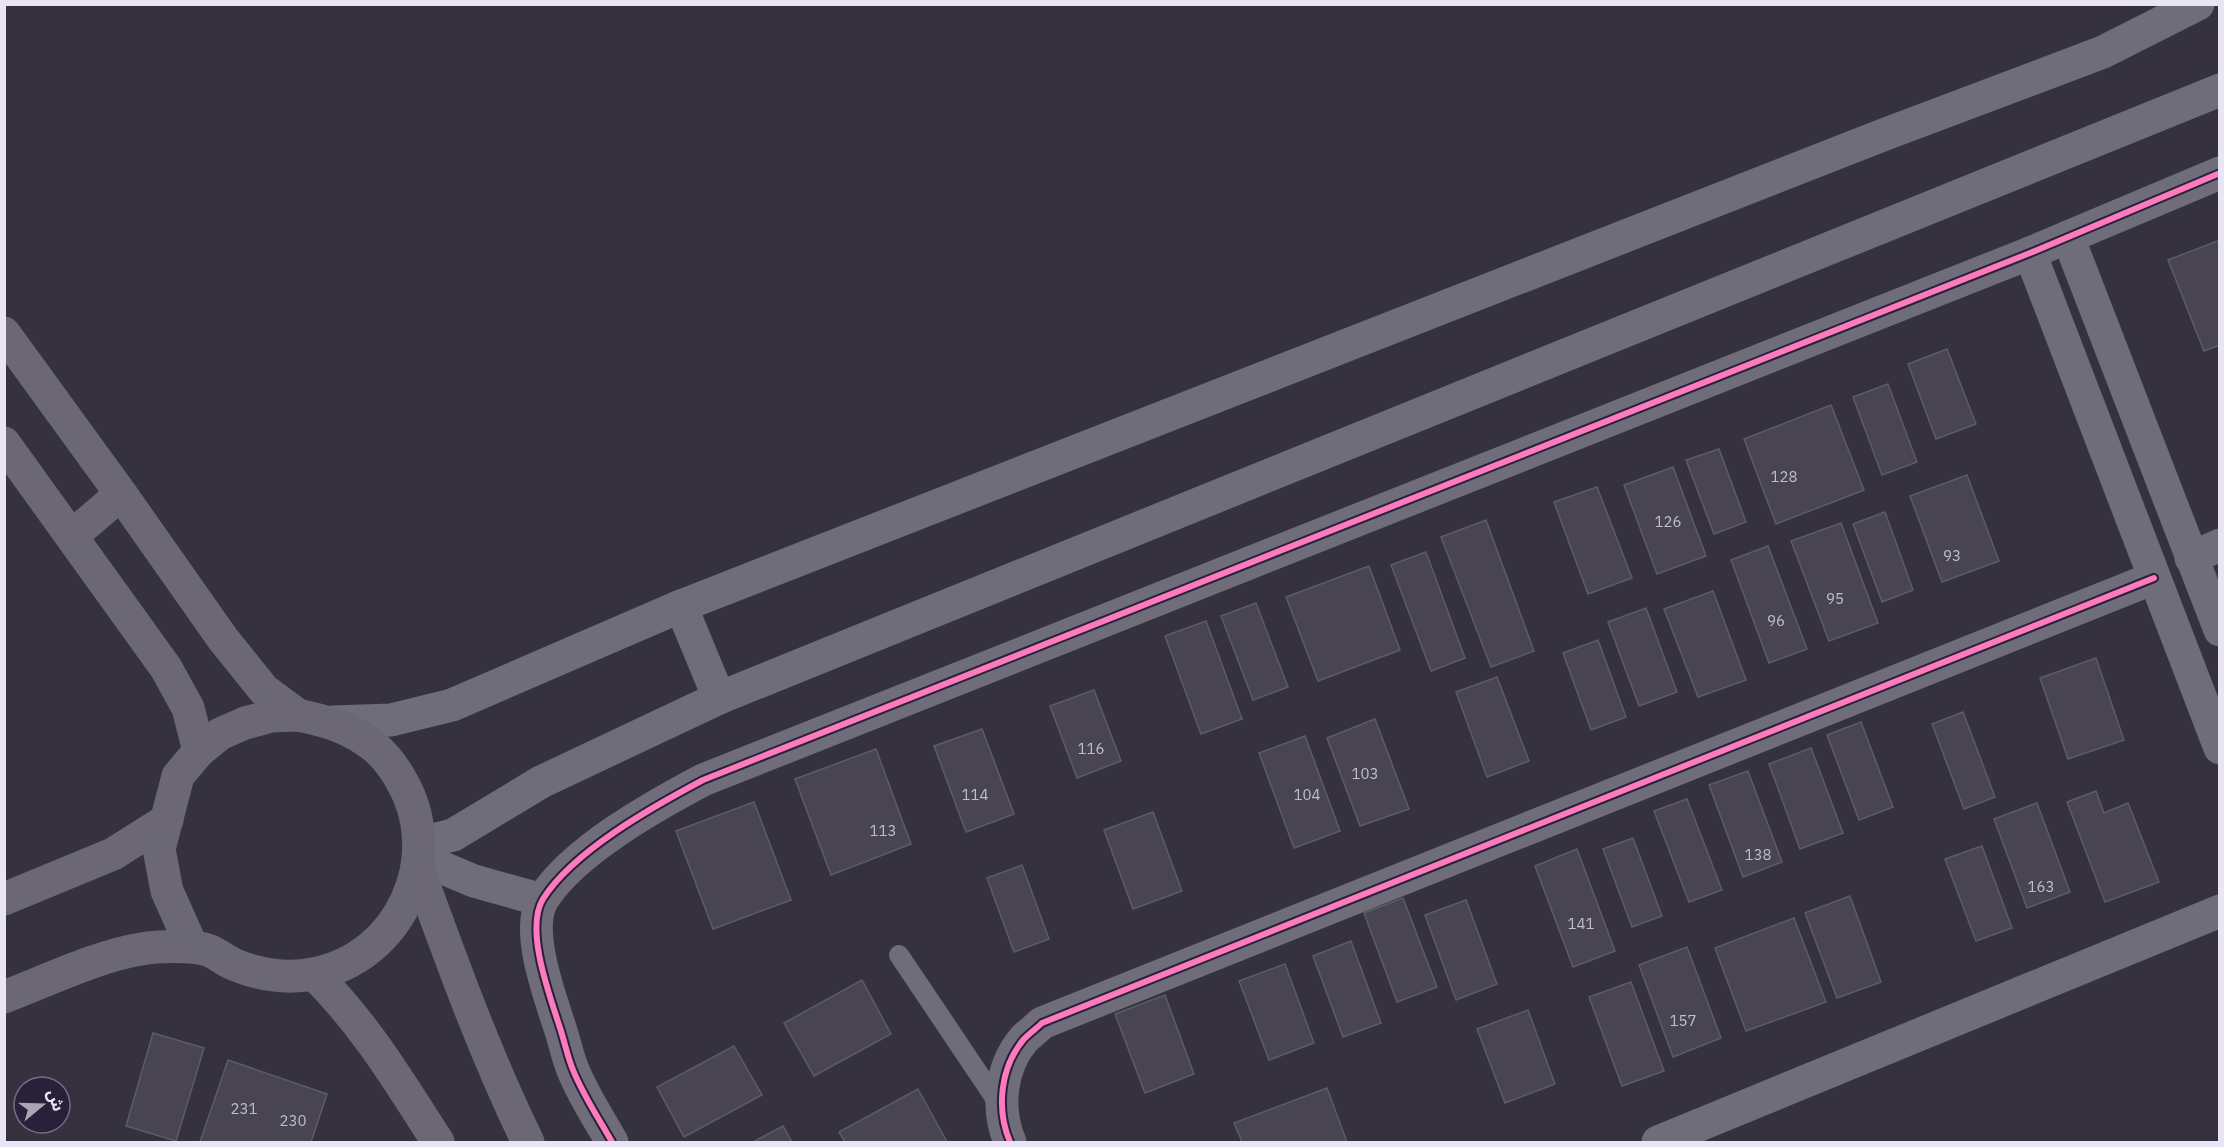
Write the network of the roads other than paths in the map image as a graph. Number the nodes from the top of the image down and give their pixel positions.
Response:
1 (2198, 4) edge
2 (2220, 90) edge
3 (2220, 173) edge
4 (2068, 237) junction
5 (2030, 253) junction
6 (4, 333) edge
7 (4, 443) edge
8 (121, 494) junction
9 (72, 536) junction
10 (2205, 552) edge
11 (2154, 578) junction
12 (681, 606) junction
13 (2220, 630) edge
14 (719, 698) junction
15 (298, 715) junction
16 (333, 722) junction
17 (2220, 748) edge
18 (199, 751) junction
19 (167, 820) junction
20 (419, 856) junction
21 (4, 899) edge
22 (542, 900) junction
23 (2220, 910) edge
24 (192, 947) junction
25 (898, 955) dead end
26 (314, 974) junction
27 (4, 997) edge
28 (1001, 1107) junction
29 (438, 1143) edge
30 (528, 1143) edge
31 (612, 1143) edge
32 (1010, 1143) edge
33 (1658, 1143) edge

1 - 12 street
2 - 14 street
3 - 4 street
4 - 5 street
4 - 10 street
5 - 11 street
5 - 22 street
6 - 8 street
7 - 9 street
8 - 9 street
8 - 15 street
9 - 18 street
10 - 13 street
11 - 17 street
11 - 28 street
12 - 14 street
12 - 16 street
14 - 20 street
15 - 16 street
15 - 18 street
16 - 20 street
18 - 19 street
19 - 21 street
19 - 24 street
20 - 22 street
20 - 26 street
20 - 30 street
22 - 31 street
23 - 33 street
24 - 26 street
24 - 27 street
25 - 28 lane
26 - 29 street
28 - 32 street

